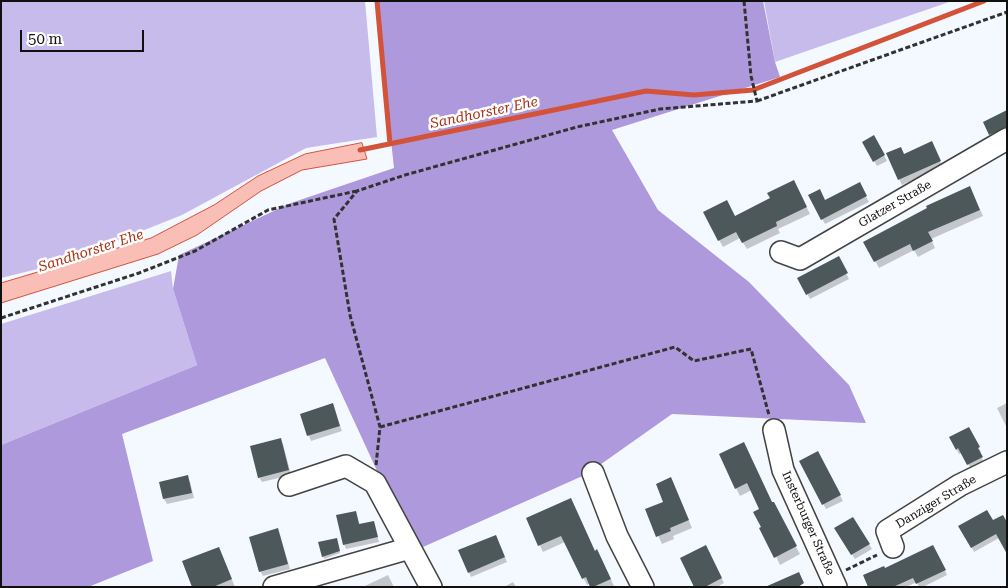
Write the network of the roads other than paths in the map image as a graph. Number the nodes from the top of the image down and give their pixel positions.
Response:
1 (1007, 139) edge
2 (781, 252) dead end
3 (774, 430) road end
4 (1007, 462) edge
5 (593, 474) dead end
6 (289, 485) dead end
7 (893, 547) road end
8 (410, 548) junction
9 (834, 582) edge
10 (274, 587) edge
11 (431, 587) edge
12 (643, 587) edge

1 - 2 street, Glatzer Straße
3 - 9 street, Insterburger Straße
4 - 7 street, Danziger Straße
5 - 12 street
6 - 8 street
8 - 10 street
8 - 11 street

